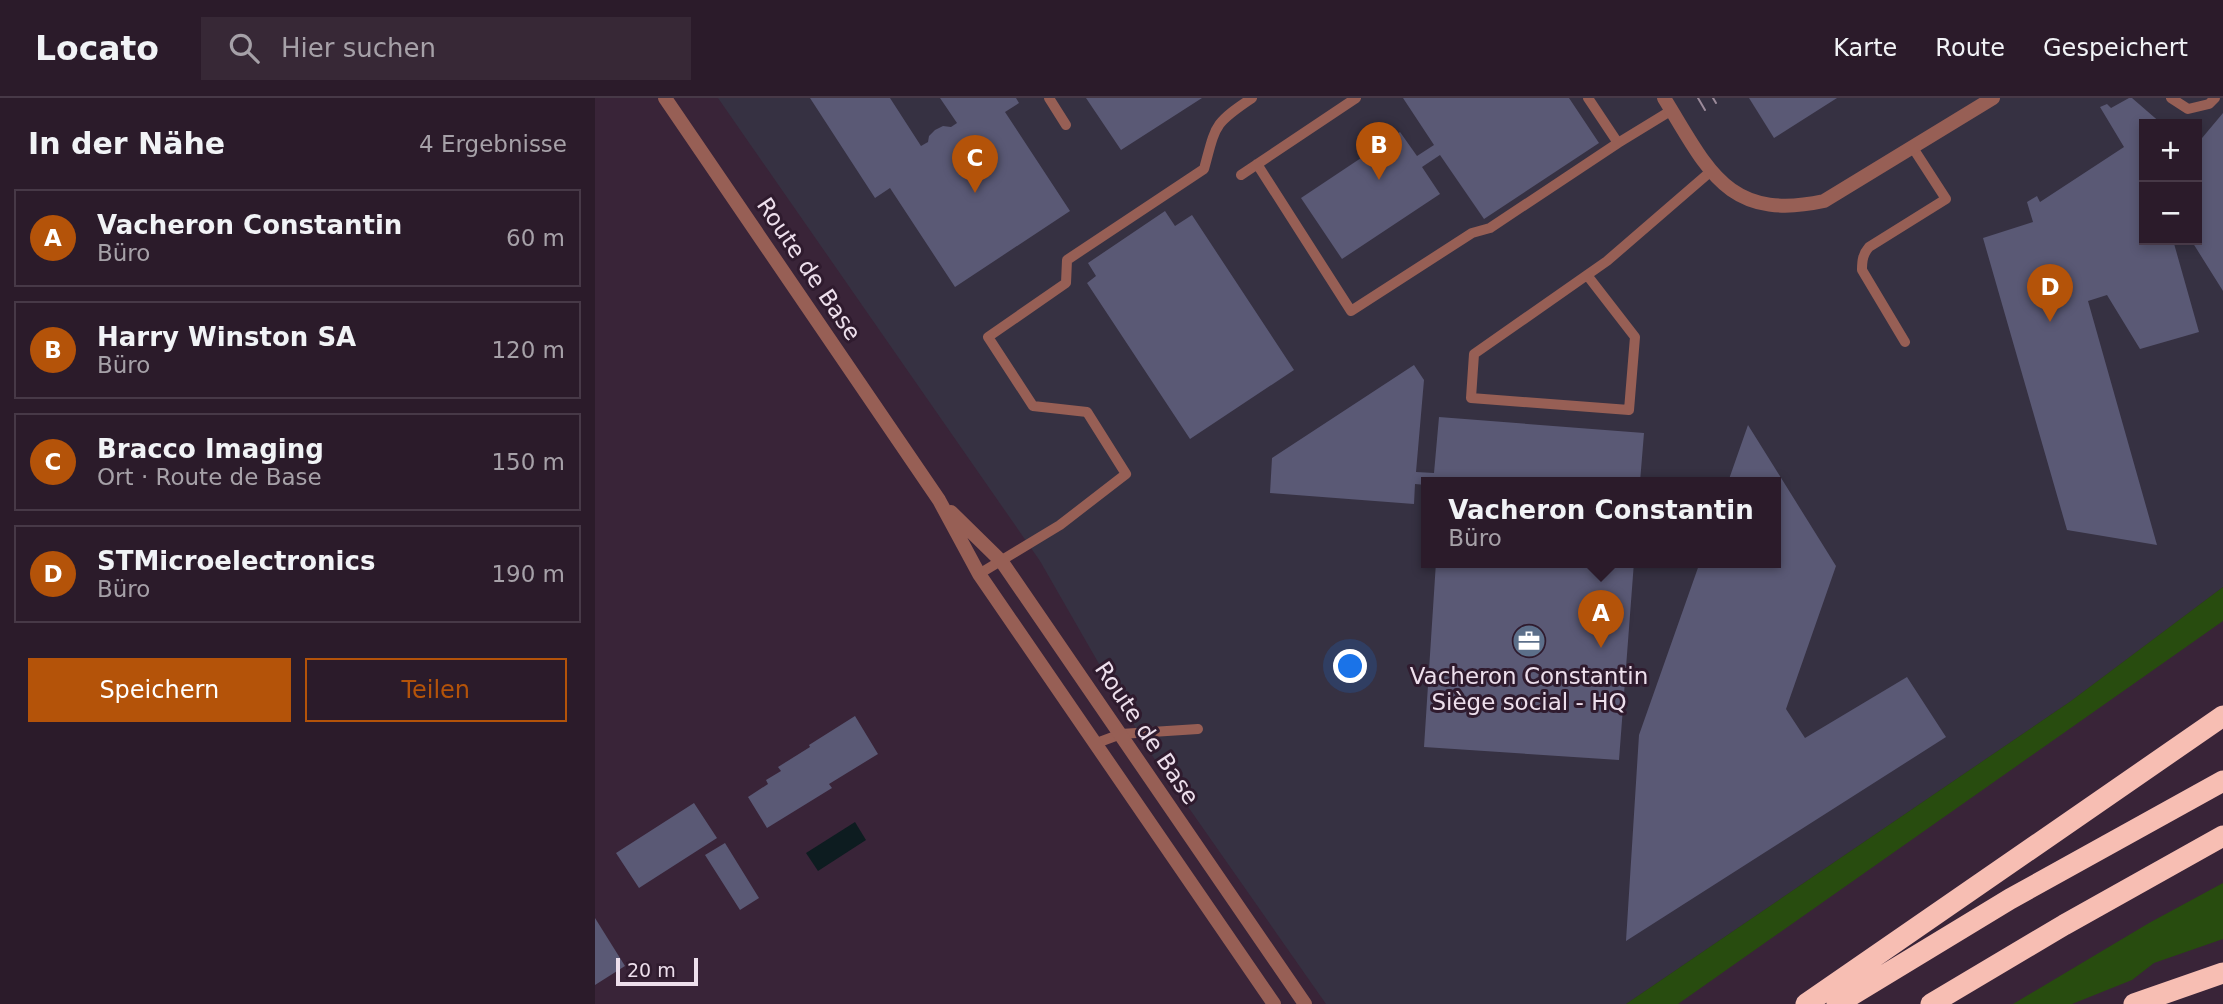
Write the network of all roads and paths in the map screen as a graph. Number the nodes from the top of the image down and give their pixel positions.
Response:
1 (665, 98) edge
2 (1049, 98) edge
3 (1252, 98) edge
4 (1356, 98) edge
5 (1588, 98) edge
6 (1993, 98) edge
7 (2171, 98) edge
8 (2215, 98) edge
9 (1668, 104) edge
10 (1066, 125) dead end
11 (1618, 143) junction
12 (1913, 148) junction
13 (1257, 164) junction
14 (1710, 172) junction
15 (1241, 175) dead end
16 (1587, 275) junction
17 (1905, 342) dead end
18 (939, 500) junction
19 (1002, 562) junction
20 (979, 574) junction
21 (2219, 718) edge
22 (1198, 729) dead end
23 (1121, 734) junction
24 (1094, 744) junction
25 (2223, 780) edge
26 (2223, 836) edge
27 (2223, 973) edge
28 (1273, 1004) edge
29 (1305, 1004) edge
30 (1806, 1004) edge
31 (1837, 1004) edge
32 (1931, 1004) edge
33 (2134, 1004) edge

1 - 18 street, Route de Base
2 - 10 lane
3 - 19 lane
4 - 13 lane
5 - 11 lane
6 - 12 street
7 - 8 lane
9 - 11 lane
9 - 14 street
11 - 13 lane
12 - 14 street
12 - 17 lane
13 - 15 lane
14 - 16 lane
16 - 16 lane
18 - 19 street, Route de Base
18 - 20 street, Route de Base
19 - 20 lane
19 - 23 street, Route de Base
20 - 24 street, Route de Base
21 - 30 highway
22 - 23 lane
23 - 24 lane
23 - 29 street, Route de Base
24 - 28 street, Route de Base
25 - 31 highway
26 - 32 highway
27 - 33 highway

